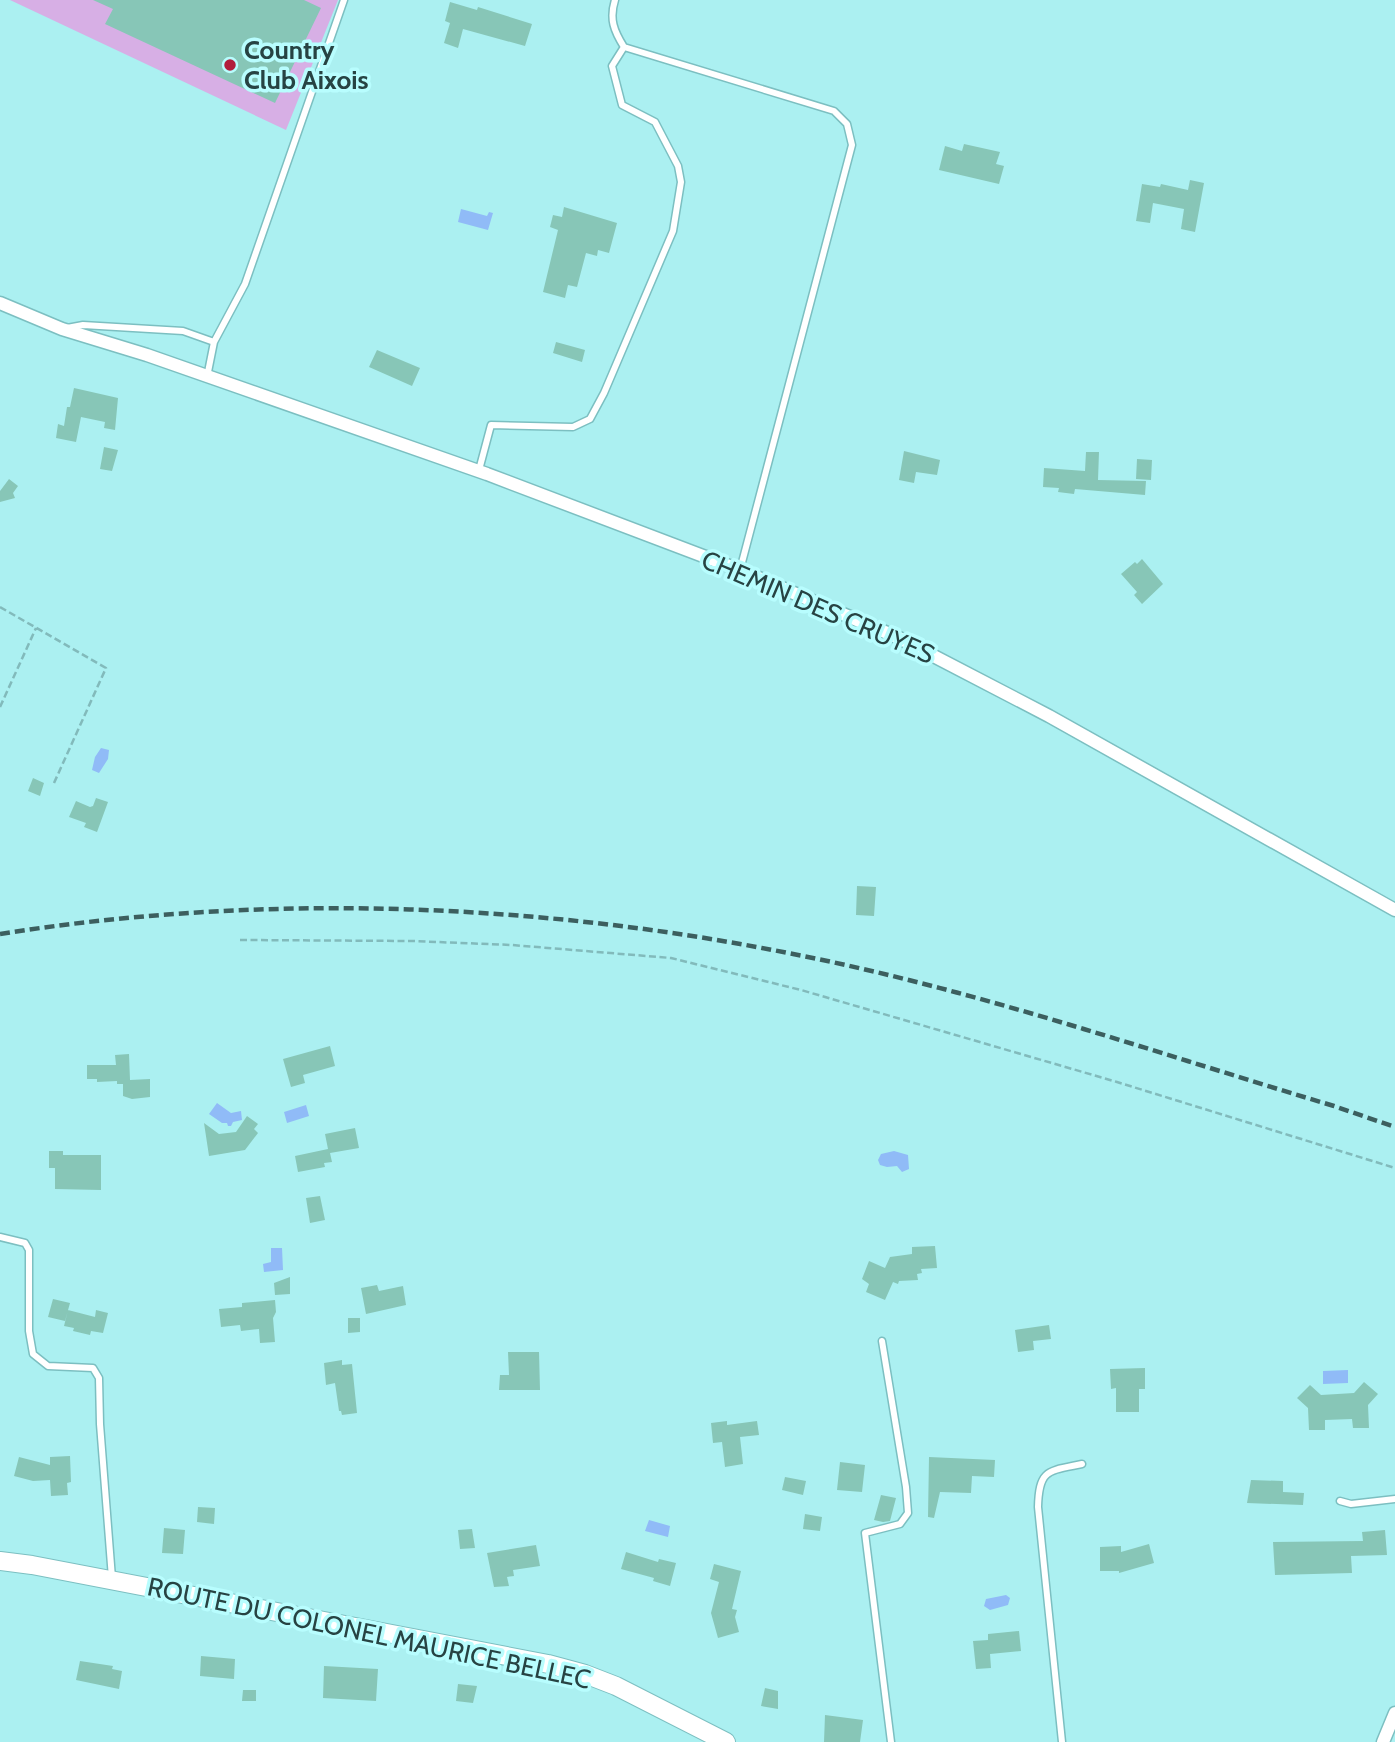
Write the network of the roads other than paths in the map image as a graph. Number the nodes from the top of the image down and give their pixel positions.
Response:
1 (344, 0) edge
2 (615, 0) edge
3 (624, 47) junction
4 (0, 303) edge
5 (62, 329) junction
6 (214, 342) junction
7 (207, 377) junction
8 (478, 472) junction
9 (740, 570) junction
10 (1395, 910) edge
11 (0, 1237) edge
12 (882, 1341) dead end
13 (1082, 1464) dead end
14 (1395, 1499) edge
15 (1340, 1501) dead end
16 (0, 1561) edge
17 (112, 1580) junction
18 (1395, 1713) edge
19 (726, 1742) edge
20 (891, 1742) edge
21 (1062, 1742) edge
22 (1383, 1742) edge

1 - 6 lane
2 - 3 lane
3 - 8 lane
3 - 9 lane
4 - 5 street, CHEMIN DES CRUYES
5 - 6 lane, CHEMIN DES CRUYES
5 - 7 street, CHEMIN DES CRUYES
6 - 7 lane
7 - 8 street, CHEMIN DES CRUYES
8 - 9 street, CHEMIN DES CRUYES
9 - 10 street, CHEMIN DES CRUYES
11 - 17 lane
12 - 20 lane
13 - 21 lane
14 - 15 lane
16 - 17 main road, ROUTE DU COLONEL MAURICE BELLEC
17 - 19 main road, ROUTE DU COLONEL MAURICE BELLEC
18 - 22 street

